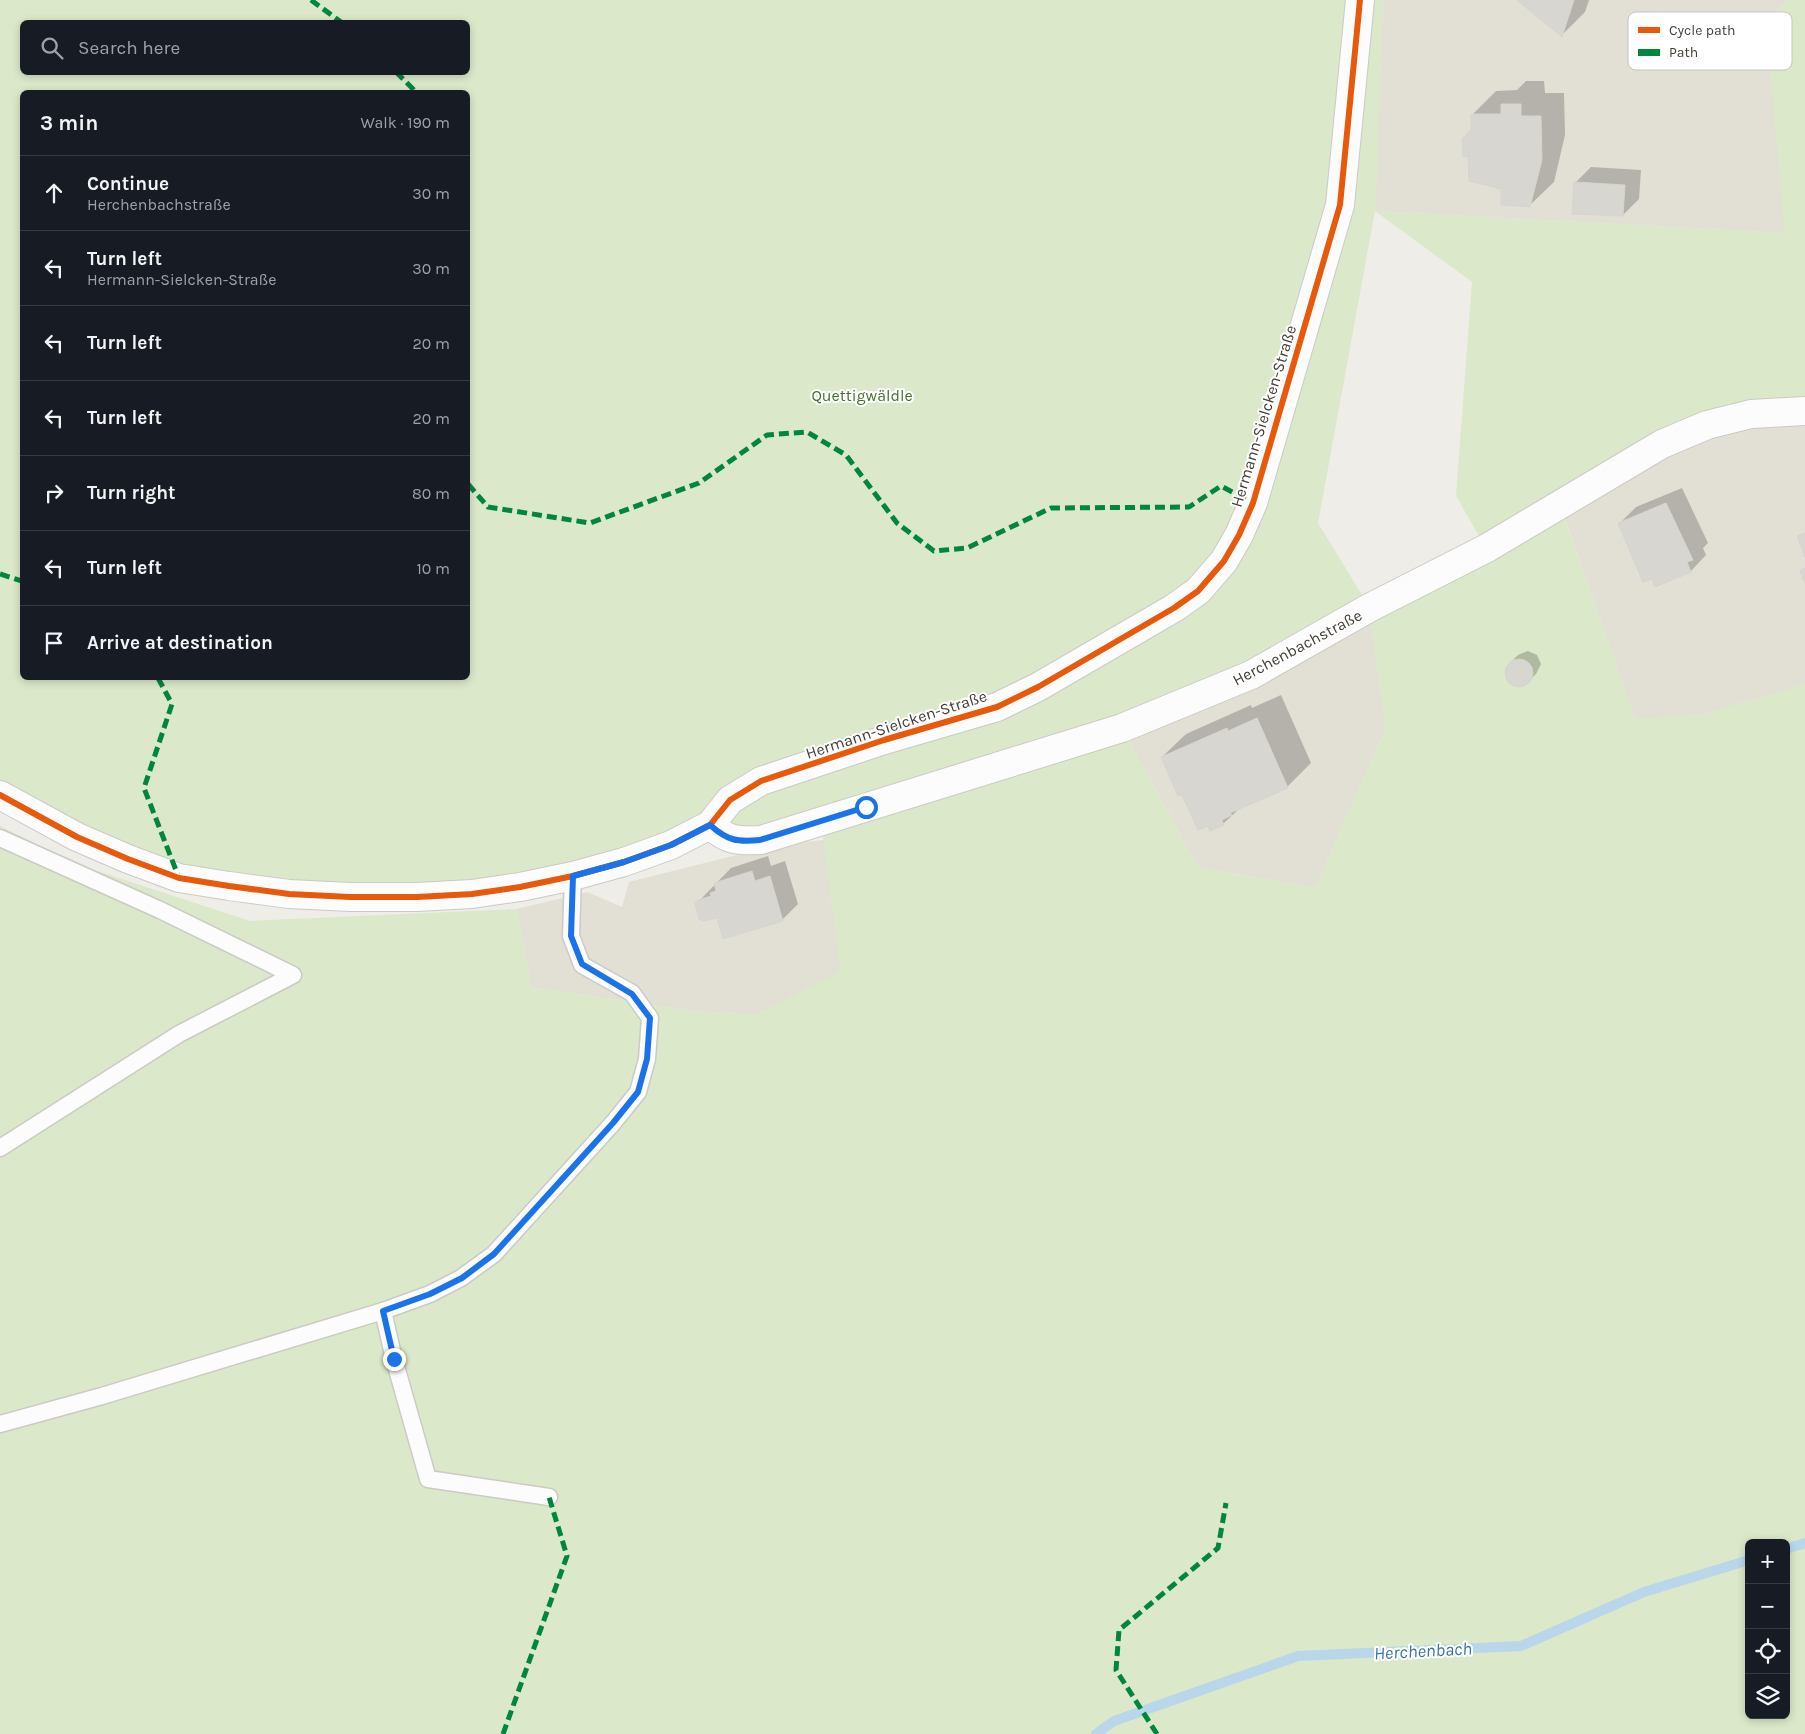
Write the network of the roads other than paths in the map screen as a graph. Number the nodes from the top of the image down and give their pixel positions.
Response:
1 (1360, 0) edge
2 (1805, 411) edge
3 (0, 795) edge
4 (710, 825) junction
5 (0, 838) edge
6 (573, 876) junction
7 (0, 1148) edge
8 (383, 1311) junction
9 (0, 1424) edge
10 (549, 1497) dead end

1 - 4 street, Hermann-Sielcken-Straße
2 - 4 street, Herchenbachstraße
3 - 6 street, Hermann-Sielcken-Straße
4 - 6 street, Hermann-Sielcken-Straße
5 - 7 lane
6 - 8 lane
8 - 9 lane
8 - 10 lane

